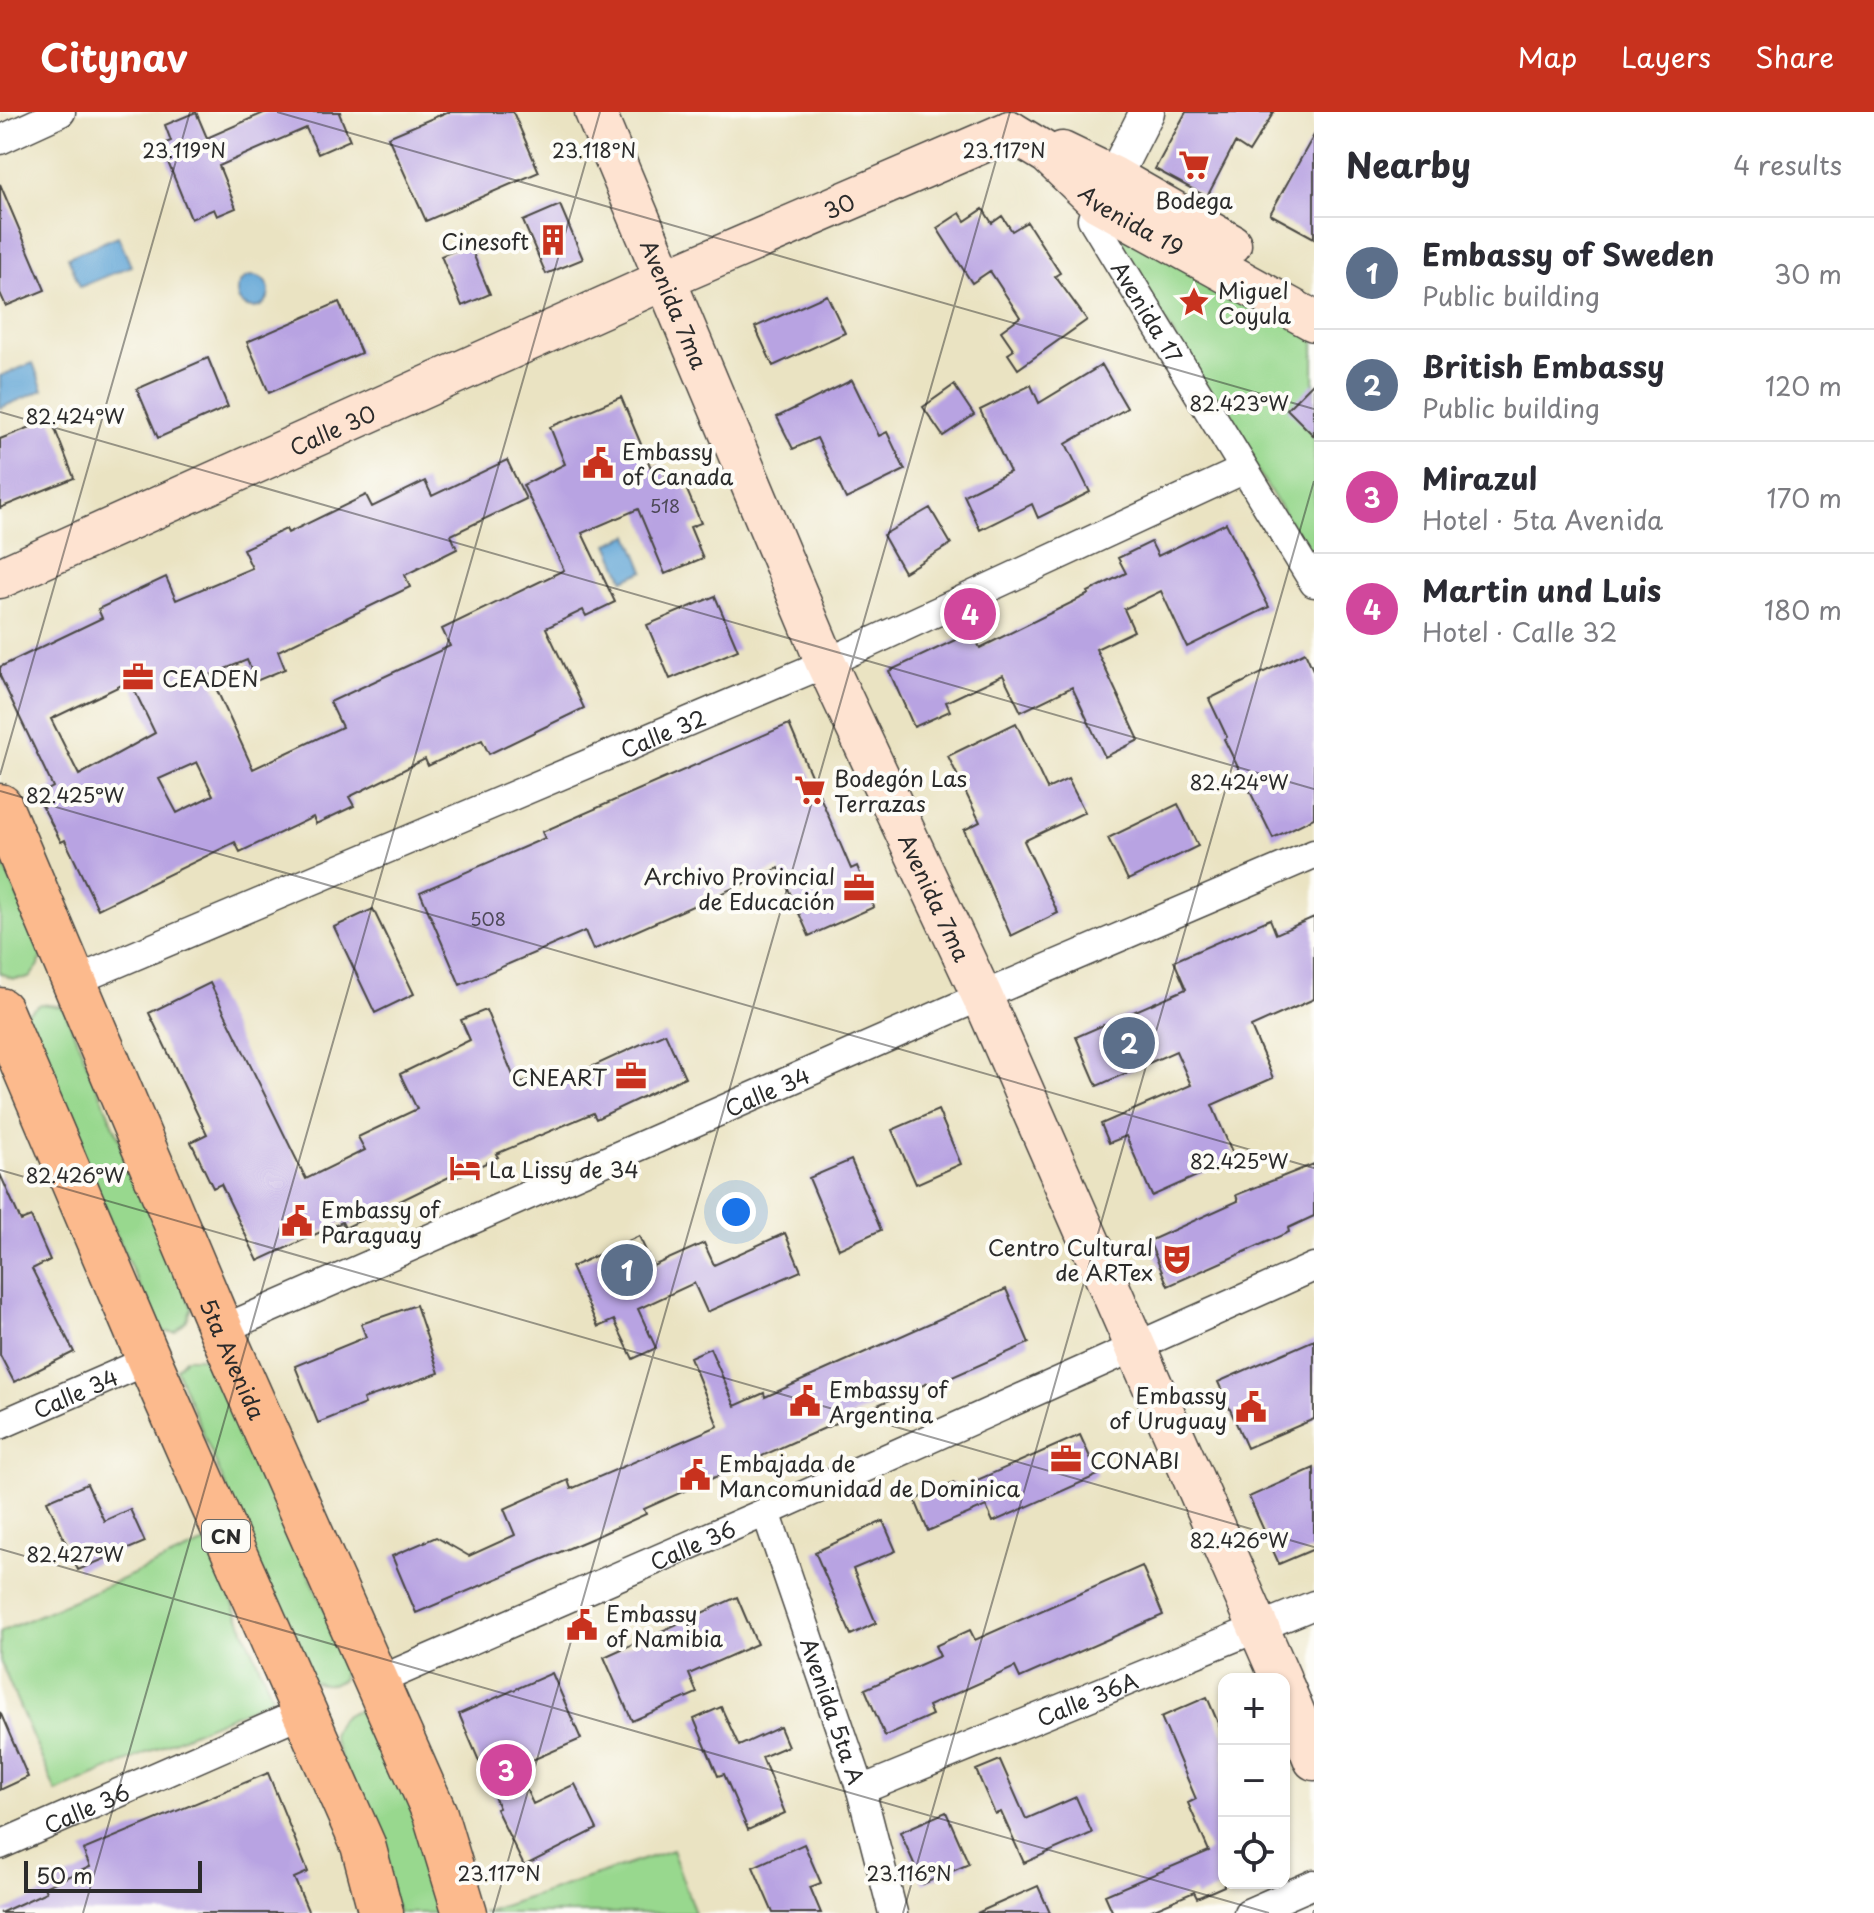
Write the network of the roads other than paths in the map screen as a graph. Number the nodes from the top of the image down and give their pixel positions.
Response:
1 (61, 112) edge
2 (595, 112) edge
3 (1147, 112) edge
4 (1010, 122) edge
5 (0, 140) edge
6 (1106, 190) junction
7 (666, 279) junction
8 (1314, 291) edge
9 (1314, 321) edge
10 (1243, 470) junction
11 (0, 578) edge
12 (1314, 583) edge
13 (826, 663) junction
14 (0, 806) edge
15 (1314, 854) edge
16 (75, 981) junction
17 (982, 996) junction
18 (1, 1013) edge
19 (1314, 1267) edge
20 (221, 1330) junction
21 (1135, 1347) junction
22 (149, 1360) junction
23 (0, 1425) edge
24 (766, 1512) junction
25 (1314, 1605) edge
26 (1259, 1627) junction
27 (1278, 1673) edge
28 (375, 1682) junction
29 (1290, 1702) edge
30 (303, 1712) junction
31 (1314, 1760) edge
32 (861, 1790) junction
33 (0, 1845) edge
34 (1314, 1884) edge
35 (381, 1913) edge
36 (465, 1913) edge
37 (893, 1913) edge
38 (1248, 1913) edge

1 - 5 street
2 - 7 main road, Avenida 7ma
3 - 6 street
4 - 6 main road, Avenida 19
4 - 7 main road, 30
6 - 8 main road, Avenida 19
6 - 9 main road, Avenida 19
6 - 10 street, Avenida 17
7 - 11 main road, Calle 30
7 - 13 main road, Avenida 7ma
10 - 12 street, Avenida 17
10 - 13 street, Calle 32
13 - 16 street, Calle 32
13 - 17 main road, Avenida 7ma
14 - 16 highway, 5ta Avenida
15 - 17 street, Calle 34
16 - 20 highway, 5ta Avenida
17 - 20 street, Calle 34
17 - 21 main road, Avenida 7ma
18 - 22 highway, CN
19 - 21 street, Calle 36
20 - 28 highway, 5ta Avenida
21 - 24 street, Calle 36
21 - 26 main road, Avenida 7ma
22 - 23 street, Calle 34
22 - 30 highway, CN
24 - 28 street, Calle 36
24 - 32 street, Avenida 5ta A
25 - 26 street, Calle 36A
26 - 27 main road, Avenida 7ma
26 - 32 street, Calle 36A
28 - 36 highway, 5ta Avenida
29 - 31 main road
30 - 33 street, Calle 36
30 - 35 highway, CN
32 - 37 street, Avenida 5ta A
34 - 38 street

